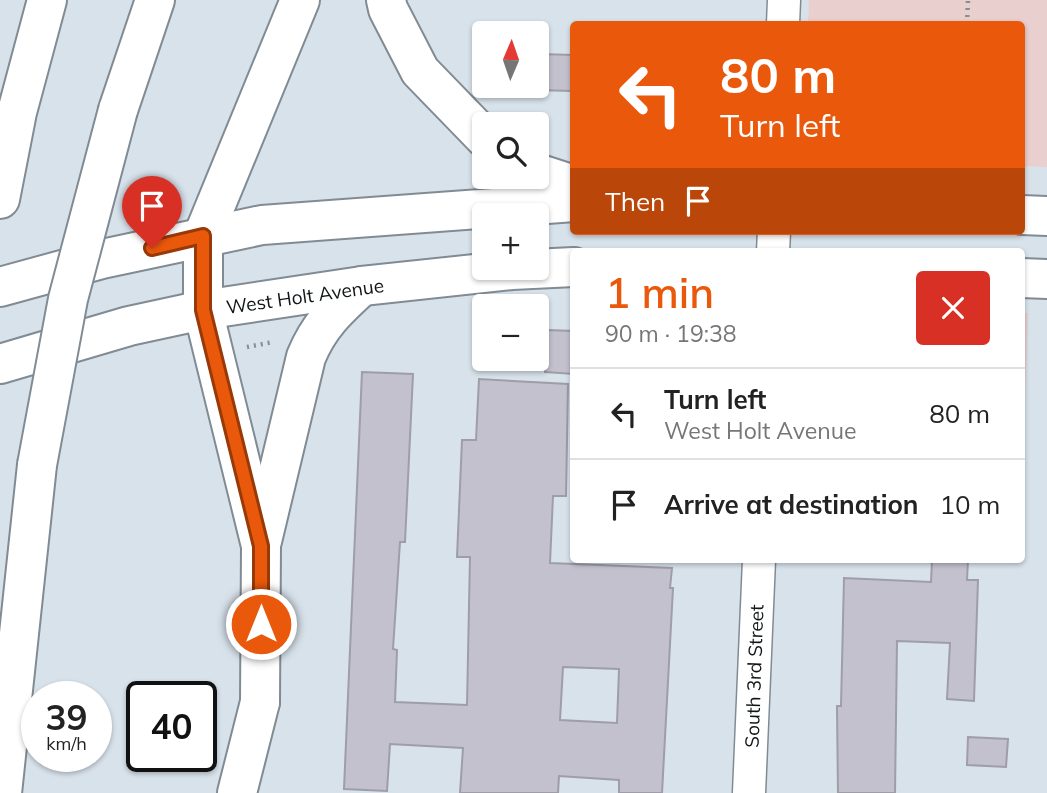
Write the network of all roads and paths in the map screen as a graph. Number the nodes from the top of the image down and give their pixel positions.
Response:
1 (47, 0) edge
2 (155, 0) edge
3 (300, 0) edge
4 (386, 0) edge
5 (784, 0) edge
6 (968, 0) edge
7 (783, 21) edge
8 (967, 21) edge
9 (472, 125) edge
10 (549, 177) edge
11 (570, 184) edge
12 (0, 199) edge
13 (570, 202) edge
14 (1025, 215) edge
15 (1047, 216) edge
16 (203, 236) junction
17 (570, 267) edge
18 (1025, 278) edge
19 (1047, 279) edge
20 (362, 286) junction
21 (0, 287) edge
22 (203, 310) junction
23 (281, 341) dead end
24 (243, 348) dead end
25 (0, 364) edge
26 (261, 546) junction
27 (759, 563) edge
28 (260, 702) junction
29 (2, 793) edge
30 (237, 793) edge
31 (258, 793) edge
32 (749, 793) edge

1 - 12 main road
2 - 29 main road, bridge
3 - 16 main road
4 - 9 main road
5 - 7 street
6 - 8 path
10 - 11 main road
13 - 16 main road
14 - 15 main road
16 - 21 main road
16 - 22 main road
17 - 20 main road, West Holt Avenue
18 - 19 main road
20 - 22 main road, West Holt Avenue
20 - 26 main road
22 - 25 main road, West Holt Avenue
22 - 26 main road
23 - 24 path
26 - 28 main road
27 - 32 street, South 3rd Street
28 - 30 main road
28 - 31 street

